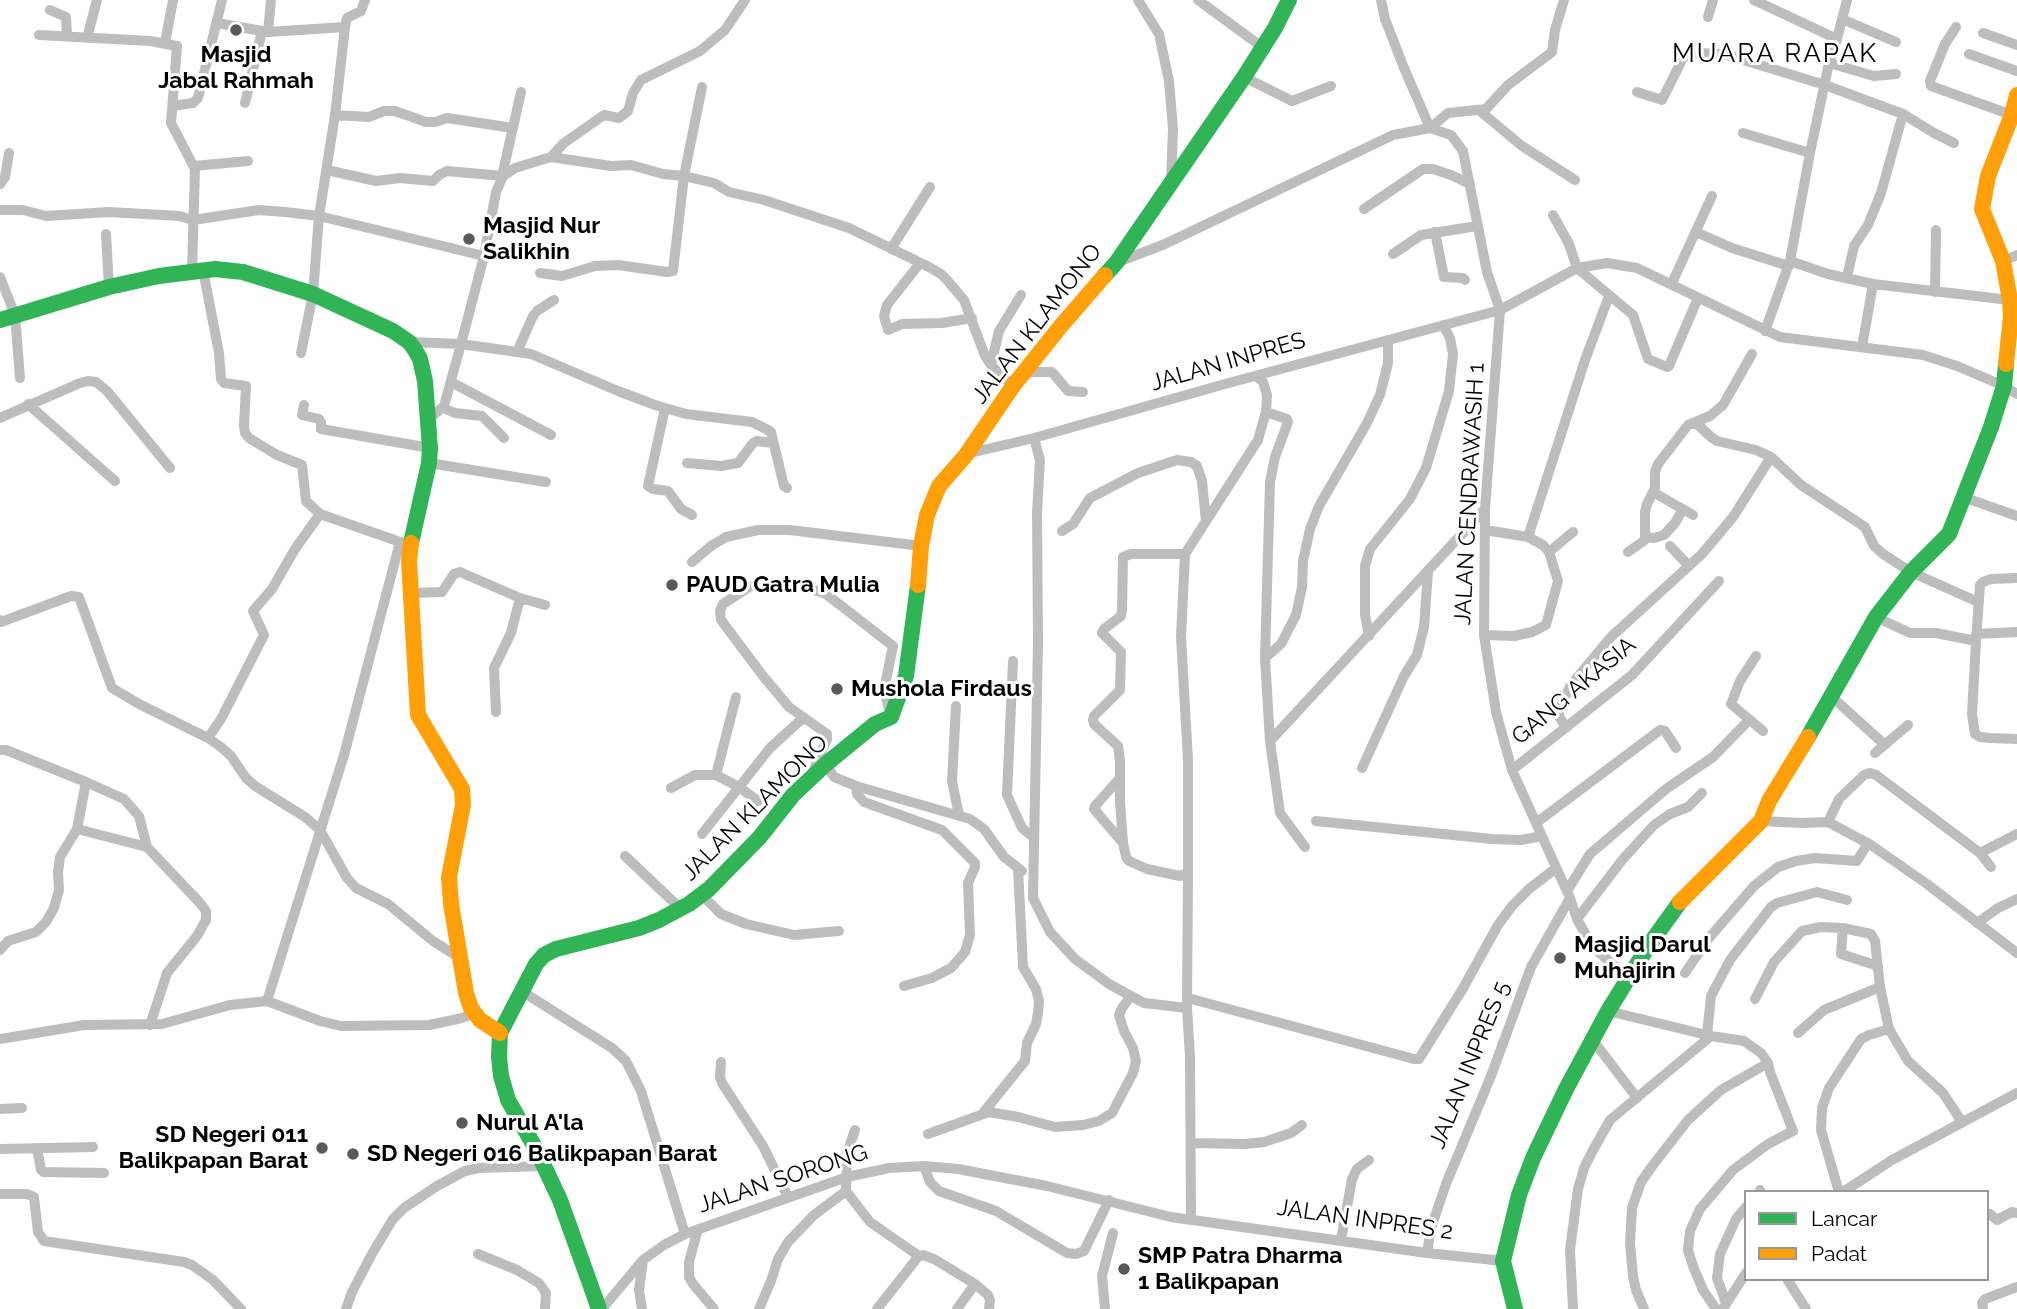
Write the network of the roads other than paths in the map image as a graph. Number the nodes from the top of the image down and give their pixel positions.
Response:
1 (97, 0) edge
2 (173, 0) edge
3 (222, 0) edge
4 (271, 0) edge
5 (365, 0) edge
6 (745, 0) edge
7 (1138, 0) edge
8 (1198, 0) edge
9 (1289, 0) edge
10 (1381, 0) edge
11 (1564, 0) edge
12 (1713, 0) edge
13 (1754, 0) edge
14 (1847, 0) edge
15 (50, 10) dead end
16 (1709, 17) dead end
17 (1842, 19) junction
18 (217, 23) junction
19 (345, 27) junction
20 (1956, 27) dead end
21 (265, 32) junction
22 (1983, 33) dead end
23 (40, 35) dead end
24 (67, 36) junction
25 (87, 38) junction
26 (1837, 39) junction
27 (1896, 42) dead end
28 (165, 43) junction
29 (2017, 44) edge
30 (1262, 47) junction
31 (1969, 54) dead end
32 (1829, 63) junction
33 (2017, 71) edge
34 (1896, 74) dead end
35 (1244, 77) junction
36 (1825, 85) junction
37 (1331, 86) dead end
38 (702, 87) dead end
39 (522, 92) dead end
40 (1637, 93) dead end
41 (245, 103) dead end
42 (173, 106) junction
43 (2015, 108) edge
44 (1480, 111) junction
45 (1903, 114) junction
46 (335, 115) junction
47 (513, 128) junction
48 (1430, 128) junction
49 (1743, 133) dead end
50 (1954, 143) dead end
51 (9, 153) dead end
52 (1810, 153) junction
53 (551, 157) junction
54 (248, 161) dead end
55 (194, 166) junction
56 (327, 170) junction
57 (503, 176) junction
58 (684, 176) junction
59 (1575, 180) dead end
60 (1171, 182) junction
61 (0, 184) edge
62 (1470, 184) junction
63 (930, 187) dead end
64 (1712, 196) dead end
65 (1364, 209) dead end
66 (0, 210) edge
67 (1553, 215) dead end
68 (319, 216) junction
69 (193, 220) junction
70 (1477, 226) junction
71 (1936, 230) dead end
72 (1435, 232) junction
73 (1696, 232) junction
74 (106, 234) dead end
75 (891, 249) junction
76 (1393, 254) dead end
77 (484, 256) junction
78 (2010, 258) edge
79 (920, 263) junction
80 (1116, 263) junction
81 (1789, 264) junction
82 (1577, 268) junction
83 (198, 270) junction
84 (540, 273) dead end
85 (1847, 277) junction
86 (0, 278) edge
87 (1465, 279) dead end
88 (1672, 283) junction
89 (1873, 284) junction
90 (109, 287) junction
91 (1935, 292) junction
92 (313, 295) junction
93 (1021, 295) dead end
94 (1609, 296) junction
95 (1698, 298) junction
96 (554, 300) dead end
97 (1500, 310) junction
98 (2013, 311) edge
99 (8, 317) edge
100 (972, 318) junction
101 (1443, 325) junction
102 (1765, 331) junction
103 (1388, 340) junction
104 (409, 342) junction
105 (460, 344) junction
106 (1862, 346) junction
107 (517, 352) junction
108 (301, 354) dead end
109 (1752, 354) dead end
110 (991, 365) junction
111 (1024, 372) junction
112 (1256, 376) junction
113 (20, 378) dead end
114 (451, 382) junction
115 (1013, 386) junction
116 (2011, 390) edge
117 (1083, 392) dead end
118 (28, 404) junction
119 (304, 405) dead end
120 (443, 408) junction
121 (665, 408) junction
122 (1266, 412) junction
123 (0, 418) edge
124 (428, 420) junction
125 (1695, 422) junction
126 (551, 435) dead end
127 (504, 438) dead end
128 (1034, 438) junction
129 (772, 443) junction
130 (966, 454) junction
131 (429, 456) junction
132 (1771, 457) junction
133 (687, 463) dead end
134 (170, 468) dead end
135 (115, 481) dead end
136 (546, 482) dead end
137 (787, 488) dead end
138 (1653, 492) junction
139 (1963, 497) junction
140 (1485, 509) junction
141 (320, 514) junction
142 (692, 515) dead end
143 (2017, 516) edge
144 (1206, 521) junction
145 (1485, 530) junction
146 (1062, 531) dead end
147 (1573, 533) dead end
148 (1528, 537) junction
149 (1646, 537) junction
150 (405, 544) junction
151 (921, 546) junction
152 (1670, 546) dead end
153 (1549, 552) junction
154 (1628, 552) dead end
155 (1185, 554) junction
156 (692, 562) dead end
157 (1689, 566) junction
158 (1428, 572) junction
159 (1911, 572) junction
160 (2017, 578) edge
161 (1719, 581) dead end
162 (410, 593) junction
163 (520, 598) junction
164 (1978, 602) junction
165 (545, 605) dead end
166 (1876, 617) junction
167 (1, 621) edge
168 (2017, 632) edge
169 (1484, 635) junction
170 (1369, 636) junction
171 (1976, 637) junction
172 (1756, 656) dead end
173 (1265, 658) junction
174 (1013, 661) dead end
175 (1831, 696) junction
176 (736, 697) dead end
177 (956, 706) dead end
178 (496, 712) dead end
179 (891, 717) junction
180 (803, 718) junction
181 (1749, 720) junction
182 (1908, 725) dead end
183 (1566, 728) junction
184 (1763, 731) dead end
185 (208, 738) junction
186 (2017, 738) edge
187 (1270, 741) junction
188 (1885, 745) junction
189 (1676, 748) dead end
190 (0, 750) edge
191 (1875, 753) dead end
192 (826, 764) junction
193 (1362, 768) dead end
194 (1512, 770) junction
195 (716, 775) junction
196 (1120, 778) junction
197 (810, 780) junction
198 (86, 782) junction
199 (856, 786) junction
200 (739, 787) junction
201 (671, 788) dead end
202 (1702, 793) dead end
203 (758, 801) dead end
204 (958, 815) junction
205 (1316, 821) dead end
206 (1761, 821) junction
207 (1536, 822) junction
208 (1828, 822) junction
209 (77, 829) junction
210 (320, 830) junction
211 (702, 834) dead end
212 (2017, 834) edge
213 (1542, 836) junction
214 (1034, 838) junction
215 (1122, 843) junction
216 (1868, 843) junction
217 (147, 847) junction
218 (1305, 848) dead end
219 (1980, 853) junction
220 (625, 856) dead end
221 (1992, 867) dead end
222 (1018, 868) junction
223 (1556, 868) junction
224 (1188, 873) junction
225 (1032, 880) junction
226 (1568, 894) junction
227 (702, 895) junction
228 (2017, 899) edge
229 (1847, 900) dead end
230 (681, 909) junction
231 (1577, 919) junction
232 (1977, 923) junction
233 (1843, 928) junction
234 (839, 931) dead end
235 (0, 950) edge
236 (2017, 953) edge
237 (460, 958) junction
238 (1878, 966) junction
239 (1685, 973) dead end
240 (1629, 979) junction
241 (904, 986) dead end
242 (1880, 987) junction
243 (523, 992) junction
244 (1131, 996) junction
245 (1755, 999) dead end
246 (267, 1001) junction
247 (1187, 1003) junction
248 (1608, 1011) junction
249 (474, 1014) junction
250 (150, 1025) junction
251 (1889, 1029) junction
252 (500, 1033) junction
253 (1798, 1033) dead end
254 (1709, 1036) junction
255 (0, 1038) edge
256 (1592, 1039) junction
257 (721, 1062) dead end
258 (1768, 1062) junction
259 (2017, 1093) edge
260 (1637, 1098) junction
261 (22, 1108) dead end
262 (0, 1109) edge
263 (983, 1113) junction
264 (1962, 1122) junction
265 (1302, 1125) dead end
266 (855, 1130) dead end
267 (928, 1134) dead end
268 (1191, 1143) junction
269 (93, 1147) dead end
270 (37, 1148) junction
271 (0, 1149) edge
272 (1369, 1160) dead end
273 (545, 1166) junction
274 (924, 1166) junction
275 (104, 1173) dead end
276 (847, 1177) junction
277 (1840, 1190) edge
278 (1844, 1190) edge
279 (846, 1192) junction
280 (0, 1194) edge
281 (788, 1197) junction
282 (1110, 1200) junction
283 (1744, 1210) edge
284 (2017, 1213) edge
285 (1990, 1214) dead end
286 (1171, 1217) joint
287 (1191, 1219) junction
288 (698, 1229) junction
289 (1113, 1233) dead end
290 (685, 1234) junction
291 (1341, 1241) junction
292 (1427, 1253) junction
293 (478, 1254) dead end
294 (919, 1256) junction
295 (643, 1260) junction
296 (1503, 1261) junction
297 (1744, 1276) edge
298 (1788, 1281) edge
299 (975, 1284) junction
300 (2017, 1287) edge
301 (1722, 1307) edge
302 (241, 1309) edge
303 (346, 1309) edge
304 (545, 1309) edge
305 (597, 1309) edge
306 (642, 1309) edge
307 (714, 1309) edge
308 (759, 1309) edge
309 (877, 1309) edge
310 (957, 1309) edge
311 (989, 1309) edge
312 (1105, 1309) edge
313 (1514, 1309) edge
314 (1573, 1309) edge
315 (1644, 1309) edge
316 (1806, 1309) edge
317 (1983, 1309) edge

1 - 25 street
2 - 28 street
3 - 18 street
4 - 21 street
5 - 19 street
6 - 53 street
7 - 60 street
8 - 30 street
9 - 30 street, JALAN KLAMONO
10 - 48 street
11 - 44 street
12 - 16 street
13 - 26 street
14 - 17 street
15 - 24 street
17 - 26 street
17 - 27 street
18 - 21 street
18 - 42 street
19 - 21 street
19 - 46 street
20 - 43 street
21 - 41 street
22 - 29 street
23 - 24 street
24 - 25 street
25 - 28 street
26 - 32 street
28 - 42 street
30 - 35 street, JALAN KLAMONO
31 - 33 street
32 - 34 street
32 - 36 street
35 - 37 street
35 - 60 street, JALAN KLAMONO
36 - 40 street
36 - 45 street
36 - 52 street
38 - 58 street
39 - 47 street
42 - 55 street
43 - 78 street
44 - 48 street
44 - 59 street
45 - 50 street
45 - 85 street
46 - 47 street
46 - 56 street
47 - 57 street
48 - 62 street
48 - 80 street
49 - 52 street
51 - 61 street
52 - 81 street
53 - 57 street
53 - 58 street
54 - 55 street
55 - 69 street
56 - 57 street
56 - 68 street
57 - 77 street
58 - 75 street
58 - 84 street
60 - 80 street, JALAN KLAMONO
62 - 65 street
62 - 70 street
63 - 75 street
64 - 73 street
66 - 69 street
67 - 82 street
68 - 69 street
68 - 77 street
68 - 92 street
69 - 83 street
70 - 72 street
70 - 97 street
71 - 91 street
72 - 76 street
72 - 87 street
73 - 81 street
73 - 88 street
74 - 90 street
75 - 79 street
77 - 105 street
78 - 98 street
79 - 100 street
79 - 100 street
80 - 111 street, JALAN KLAMONO
81 - 85 street
81 - 102 street
82 - 88 street
82 - 94 street
82 - 97 street, JALAN INPRES
83 - 90 street
83 - 92 street
83 - 141 street
85 - 89 street
86 - 99 street
88 - 95 street
89 - 91 street
89 - 106 street
90 - 99 street
91 - 98 street
92 - 104 street
92 - 108 street
93 - 110 street
94 - 95 street
94 - 148 street
95 - 102 street
96 - 107 street
97 - 101 street, JALAN INPRES
97 - 140 street, JALAN CENDRAWASIH 1
98 - 116 street
99 - 113 street
100 - 110 street
101 - 103 street, JALAN INPRES
101 - 170 street
102 - 106 street
103 - 112 street, JALAN INPRES
103 - 173 street
104 - 105 street
104 - 124 street
105 - 107 street
105 - 114 street
106 - 116 street
107 - 121 street
109 - 125 street
110 - 115 street
111 - 115 street, JALAN KLAMONO
111 - 117 street
112 - 122 street
112 - 128 street, JALAN INPRES
114 - 120 street
114 - 126 street
115 - 130 street, JALAN KLAMONO
116 - 139 street
118 - 123 street
118 - 134 street
118 - 135 street
119 - 131 street
120 - 124 street
120 - 127 street
121 - 129 street
121 - 142 street
122 - 144 street
122 - 173 street
124 - 131 street
125 - 132 street
125 - 138 street
128 - 130 street, JALAN INPRES
128 - 214 street
129 - 133 street
129 - 137 street
130 - 151 street, JALAN KLAMONO
131 - 136 street
131 - 150 street
132 - 157 street
132 - 159 street
138 - 149 street
138 - 149 street
139 - 143 street
139 - 159 street
140 - 145 street, JALAN CENDRAWASIH 1
140 - 158 street
141 - 150 street
141 - 185 street
144 - 146 street
144 - 155 street
145 - 148 street
145 - 169 street, JALAN CENDRAWASIH 1
147 - 153 street
148 - 153 street
149 - 154 street
150 - 162 street
150 - 210 street
151 - 156 street
151 - 179 street, JALAN KLAMONO
152 - 157 street
153 - 169 street
155 - 196 street
155 - 224 street
157 - 183 street
158 - 170 street
158 - 193 street
159 - 164 street
159 - 166 street
160 - 164 street
161 - 183 street, GANG AKASIA
162 - 163 street
162 - 237 street
163 - 165 street
163 - 178 street
164 - 171 street
166 - 171 street
166 - 175 street
167 - 185 street
168 - 171 street
169 - 194 street, JALAN CENDRAWASIH 1
170 - 187 street
171 - 186 street
172 - 181 street
173 - 187 street
174 - 214 street
175 - 188 street
175 - 206 street
176 - 195 street
177 - 204 street
179 - 180 street
179 - 192 street, JALAN KLAMONO
180 - 197 street
180 - 200 street
181 - 184 street
181 - 226 street, JALAN INPRES 5
182 - 188 street
183 - 194 street, GANG AKASIA
185 - 210 street
187 - 218 street
188 - 191 street
189 - 207 street
190 - 198 street
192 - 197 street, JALAN KLAMONO
192 - 199 street
194 - 207 street, JALAN CENDRAWASIH 1
195 - 200 street
195 - 201 street
196 - 215 street
196 - 215 street
197 - 227 street, JALAN KLAMONO
198 - 209 street
198 - 217 street
199 - 204 street
199 - 241 street
200 - 203 street
200 - 211 street
202 - 231 street
204 - 222 street
205 - 213 street
206 - 208 street
206 - 240 street
207 - 213 street, JALAN CENDRAWASIH 1
208 - 216 street
208 - 219 street
209 - 217 street
209 - 235 street
210 - 237 street
210 - 246 street
212 - 219 street
213 - 223 street, JALAN CENDRAWASIH 1
214 - 225 street
215 - 224 street
216 - 232 street
216 - 239 street
217 - 250 street
219 - 221 street
220 - 230 street
222 - 225 street
222 - 263 street
223 - 226 street, JALAN CENDRAWASIH 1
223 - 247 street
224 - 247 street
225 - 244 street
226 - 231 street, JALAN CENDRAWASIH 1
226 - 292 street, JALAN INPRES 5
227 - 230 street, JALAN KLAMONO
227 - 234 street
228 - 232 street
229 - 254 street
230 - 243 street, JALAN KLAMONO
231 - 240 street, JALAN CENDRAWASIH 1
232 - 236 street
233 - 238 street
233 - 238 street
233 - 245 street
237 - 249 street
238 - 242 street
240 - 248 street
242 - 251 street
242 - 253 street
243 - 252 street, JALAN KLAMONO
243 - 290 street
244 - 247 street
244 - 263 street
246 - 249 street
246 - 250 street
247 - 268 street
248 - 254 street
248 - 256 street
249 - 252 street
250 - 255 street
251 - 264 street
251 - 277 street
252 - 273 street, JALAN KLAMONO
254 - 258 street
254 - 260 street
256 - 260 street
256 - 296 street
257 - 281 street
258 - 301 street
258 - 315 street
259 - 264 street
260 - 314 street
261 - 262 street
263 - 267 street
264 - 278 street
265 - 268 street
266 - 276 street
268 - 287 street
269 - 270 street
270 - 271 street
270 - 275 street
272 - 291 street
273 - 303 street
273 - 305 street, JALAN KLAMONO
274 - 276 street, JALAN SORONG
274 - 282 street, JALAN SORONG
274 - 282 street
276 - 279 street
276 - 281 street, JALAN SORONG
279 - 294 street
279 - 308 street
280 - 302 street
281 - 288 street, JALAN SORONG
282 - 286 street, JALAN SORONG
283 - 301 street
284 - 285 street
286 - 287 street, JALAN INPRES 2
287 - 291 street, JALAN INPRES 2
288 - 290 street, JALAN SORONG
288 - 307 street
289 - 312 street
290 - 295 street, JALAN SORONG
291 - 292 street, JALAN INPRES 2
292 - 296 street, JALAN INPRES 2
293 - 304 street
294 - 299 street
294 - 309 street
295 - 305 street, JALAN SORONG
295 - 306 street
296 - 313 street
297 - 301 street
298 - 316 street
299 - 310 street
299 - 311 street
300 - 317 street

